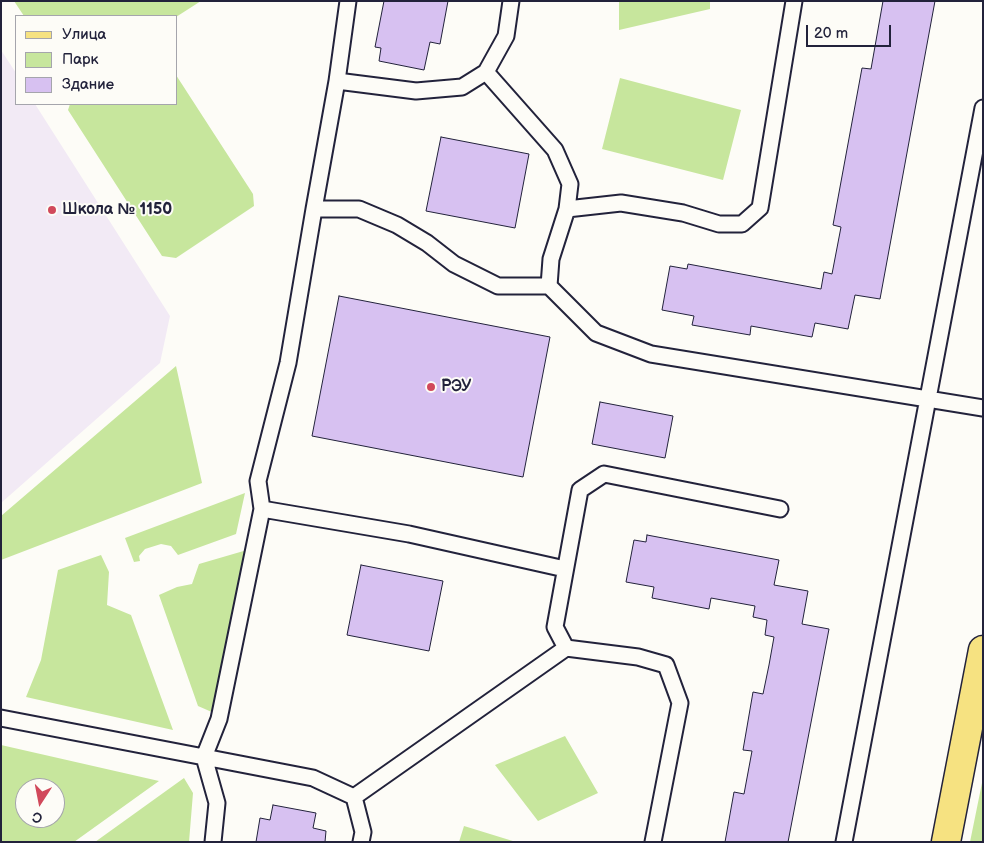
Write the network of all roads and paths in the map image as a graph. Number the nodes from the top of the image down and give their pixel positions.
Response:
1 (348, 1) edge
2 (511, 1) edge
3 (794, 1) edge
4 (486, 72) junction
5 (337, 81) junction
6 (983, 108) edge
7 (567, 208) junction
8 (314, 209) junction
9 (549, 286) junction
10 (928, 398) junction
11 (983, 408) edge
12 (262, 509) junction
13 (780, 509) dead end
14 (564, 569) junction
15 (566, 648) junction
16 (983, 650) edge
17 (1, 718) edge
18 (204, 757) junction
19 (354, 797) junction
20 (213, 842) edge
21 (361, 842) edge
22 (652, 842) edge
23 (844, 842) edge
24 (946, 842) edge

1 - 5 lane
2 - 4 lane
3 - 7 lane
4 - 5 lane
4 - 7 lane
5 - 8 lane
6 - 10 lane
7 - 9 lane
8 - 9 lane
8 - 12 lane
9 - 10 lane
10 - 11 lane
10 - 23 lane
12 - 14 lane
12 - 18 lane
13 - 14 lane
14 - 15 lane
15 - 19 lane
15 - 22 lane
16 - 24 main road
17 - 18 lane
18 - 19 lane
18 - 20 lane
19 - 21 lane

